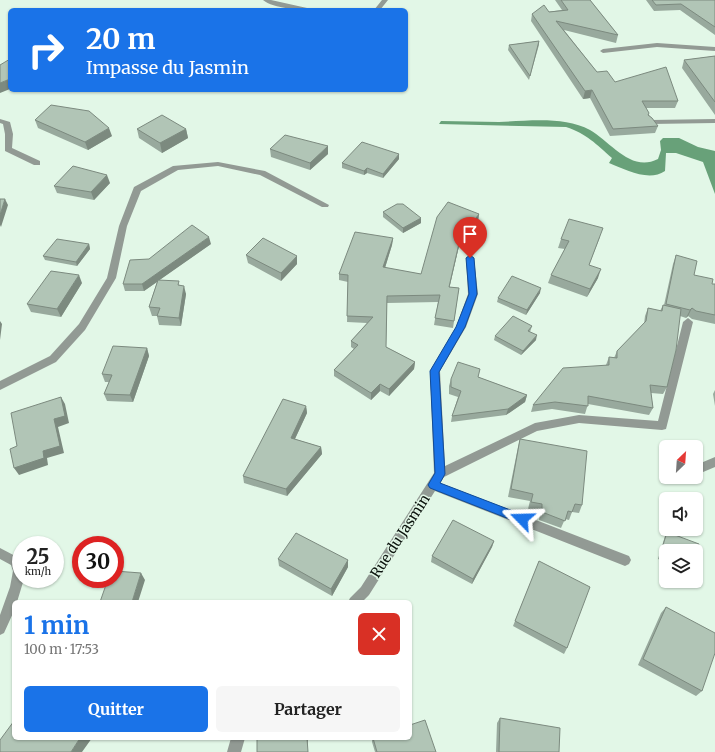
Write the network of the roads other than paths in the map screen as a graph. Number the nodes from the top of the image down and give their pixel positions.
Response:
1 (266, 0) edge
2 (385, 0) edge
3 (301, 8) edge
4 (379, 8) edge
5 (715, 49) edge
6 (603, 50) dead end
7 (0, 121) edge
8 (715, 121) edge
9 (651, 122) edge
10 (37, 162) dead end
11 (325, 205) dead end
12 (470, 258) dead end
13 (688, 322) dead end
14 (0, 386) edge
15 (715, 462) edge
16 (703, 467) edge
17 (440, 474) junction
18 (433, 485) junction
19 (0, 553) edge
20 (625, 560) dead end
21 (356, 600) edge
22 (0, 630) edge
23 (237, 740) edge
24 (234, 752) edge

1 - 3 street
2 - 4 street
5 - 6 street
7 - 10 street
8 - 9 street
11 - 14 street
12 - 17 street
13 - 17 street
15 - 16 street
17 - 18 street, Rue du Jasmin
18 - 20 street
18 - 21 street, Rue du Jasmin
19 - 22 street
23 - 24 street

